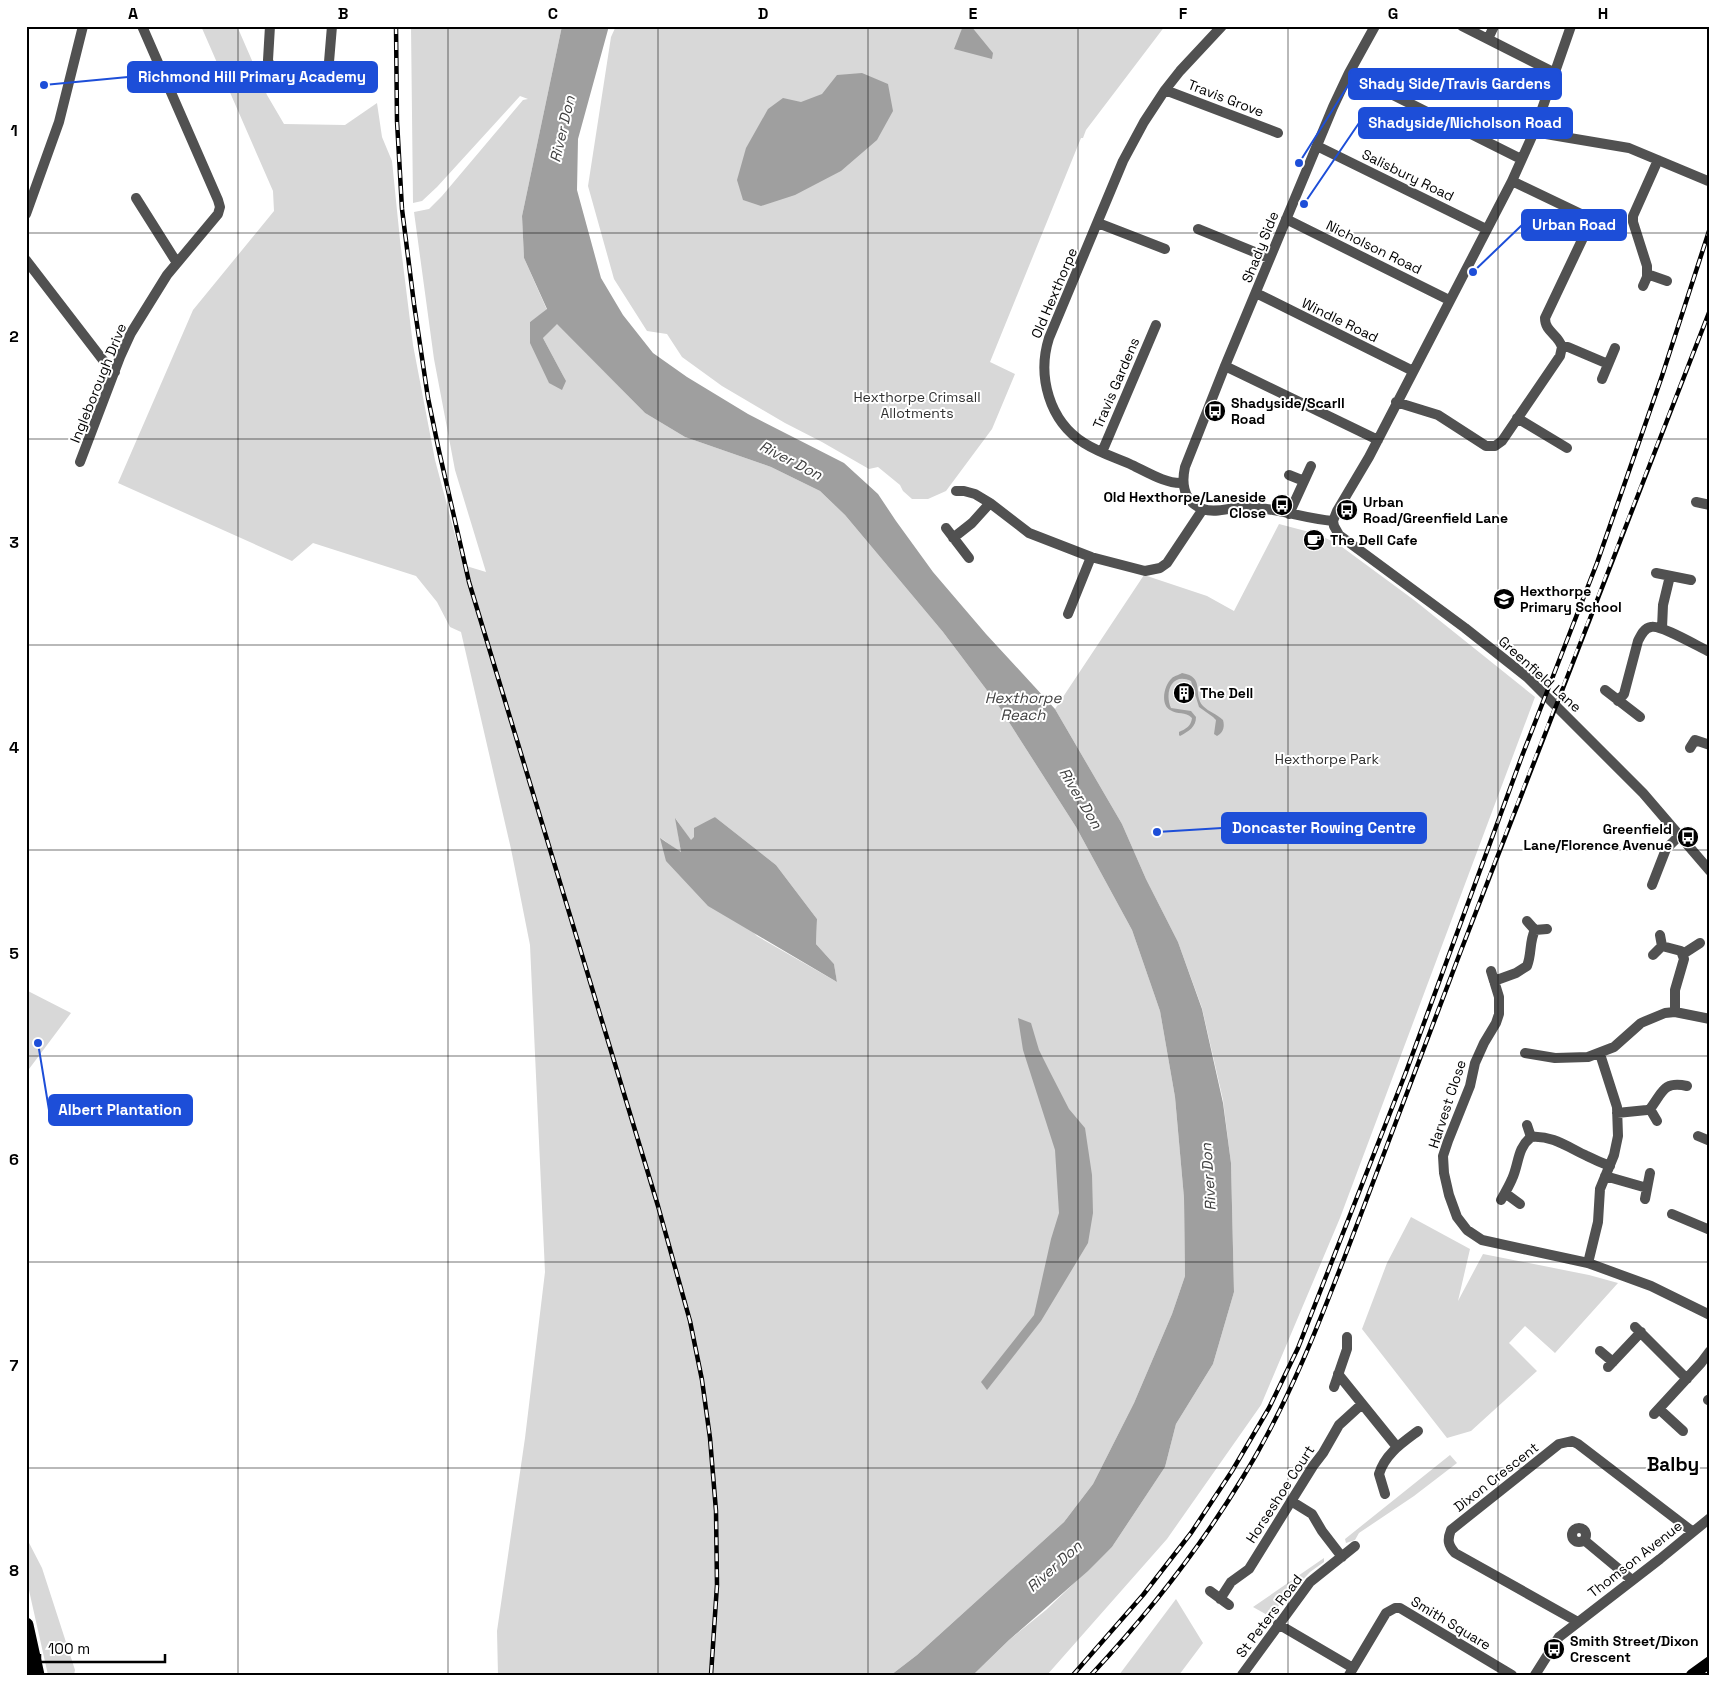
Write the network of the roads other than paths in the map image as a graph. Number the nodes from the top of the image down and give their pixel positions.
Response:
1 (82, 26) edge
2 (142, 26) edge
3 (270, 26) edge
4 (332, 26) edge
5 (1222, 26) edge
6 (1376, 26) edge
7 (1462, 26) edge
8 (1494, 26) edge
9 (1571, 26) edge
10 (1488, 39) junction
11 (1349, 73) junction
12 (1555, 73) junction
13 (328, 74) junction
14 (273, 76) dead end
15 (314, 81) dead end
16 (340, 84) dead end
17 (1165, 90) junction
18 (1534, 132) junction
19 (1278, 133) dead end
20 (1317, 146) junction
21 (1521, 159) junction
22 (1658, 160) junction
23 (1512, 181) junction
24 (1708, 181) dead end
25 (136, 198) dead end
26 (26, 214) edge
27 (1583, 215) dead end
28 (1286, 219) junction
29 (1098, 223) junction
30 (1604, 224) dead end
31 (1198, 229) dead end
32 (1486, 229) junction
33 (1164, 249) dead end
34 (1269, 258) junction
35 (177, 262) junction
36 (28, 268) edge
37 (1647, 274) junction
38 (1667, 281) dead end
39 (1643, 286) dead end
40 (1256, 293) junction
41 (1450, 300) junction
42 (1156, 325) dead end
43 (1562, 347) junction
44 (1615, 348) dead end
45 (1608, 364) junction
46 (1225, 366) junction
47 (1413, 371) junction
48 (115, 372) junction
49 (1602, 379) dead end
50 (1396, 402) junction
51 (1517, 418) junction
52 (1378, 440) junction
53 (1567, 448) dead end
54 (1102, 452) junction
55 (80, 462) dead end
56 (1311, 466) dead end
57 (1289, 475) dead end
58 (1304, 481) junction
59 (1182, 483) junction
60 (956, 491) dead end
61 (1696, 502) dead end
62 (990, 503) junction
63 (1710, 505) edge
64 (1203, 509) junction
65 (1289, 514) junction
66 (1333, 521) junction
67 (946, 528) dead end
68 (953, 538) junction
69 (1091, 557) junction
70 (969, 558) dead end
71 (1656, 573) dead end
72 (1670, 576) junction
73 (1691, 580) dead end
74 (1068, 614) dead end
75 (1662, 628) junction
76 (1708, 648) edge
77 (1605, 690) dead end
78 (1618, 701) junction
79 (1640, 717) dead end
80 (1710, 746) edge
81 (1690, 748) dead end
82 (1679, 836) junction
83 (1710, 871) edge
84 (1652, 884) dead end
85 (1527, 921) dead end
86 (1547, 929) dead end
87 (1535, 930) junction
88 (1700, 944) dead end
89 (1683, 954) junction
90 (1653, 955) dead end
91 (1675, 1012) junction
92 (1710, 1019) edge
93 (1545, 1044) dead end
94 (1525, 1053) dead end
95 (1600, 1054) junction
96 (1542, 1056) junction
97 (1687, 1086) dead end
98 (1650, 1109) junction
99 (1617, 1112) junction
100 (1658, 1121) dead end
101 (1527, 1125) dead end
102 (1698, 1136) dead end
103 (1531, 1137) junction
104 (1710, 1141) edge
105 (1610, 1166) junction
106 (1650, 1173) dead end
107 (1605, 1176) junction
108 (1647, 1188) junction
109 (1645, 1199) dead end
110 (1520, 1204) dead end
111 (1672, 1214) dead end
112 (1710, 1230) edge
113 (1588, 1264) junction
114 (1710, 1316) edge
115 (1347, 1337) dead end
116 (1600, 1351) dead end
117 (1710, 1351) edge
118 (1701, 1363) junction
119 (1710, 1371) edge
120 (1338, 1374) junction
121 (1687, 1379) junction
122 (1334, 1387) dead end
123 (1362, 1404) junction
124 (1418, 1431) dead end
125 (1683, 1431) dead end
126 (1397, 1447) junction
127 (1385, 1494) dead end
128 (1291, 1501) junction
129 (1710, 1518) edge
130 (1693, 1532) junction
131 (1584, 1540) dead end
132 (1355, 1546) dead end
133 (1342, 1557) junction
134 (1632, 1580) junction
135 (1210, 1591) dead end
136 (1220, 1598) junction
137 (1229, 1605) dead end
138 (1578, 1622) junction
139 (26, 1624) edge
140 (1278, 1624) junction
141 (1710, 1662) edge
142 (1351, 1671) edge
143 (37, 1675) edge
144 (1242, 1675) edge
145 (1512, 1675) edge
146 (1535, 1675) edge
147 (1692, 1675) edge

1 - 26 street
2 - 35 street, Ingleborough Drive
3 - 14 street
4 - 13 street
5 - 17 street, Old Hexthorpe
6 - 11 street, Shady Side
7 - 10 street
8 - 10 street
9 - 12 street
10 - 12 street
11 - 20 street, Shady Side
11 - 21 street
12 - 18 street
13 - 15 street
13 - 16 street
17 - 19 street, Travis Grove
17 - 29 street, Old Hexthorpe
18 - 21 street
18 - 22 street
20 - 28 street, Shady Side
20 - 32 street, Salisbury Road
21 - 23 street
22 - 24 street
22 - 37 street
23 - 27 street
23 - 32 street
25 - 35 street
28 - 34 street, Shady Side
28 - 41 street, Nicholson Road
29 - 33 street
29 - 54 street, Old Hexthorpe
30 - 43 street
31 - 34 street
32 - 41 street
34 - 40 street, Shady Side
35 - 48 street, Ingleborough Drive
36 - 48 street
37 - 38 street
37 - 39 street
40 - 46 street, Shady Side
40 - 47 street, Windle Road
41 - 47 street
42 - 54 street, Travis Gardens
43 - 45 street
43 - 51 street
44 - 45 street
45 - 49 street
46 - 52 street
46 - 59 street, Shady Side
47 - 50 street
48 - 55 street, Ingleborough Drive
50 - 51 street
50 - 52 street
51 - 53 street
52 - 66 street
54 - 59 street, Old Hexthorpe
56 - 58 street
57 - 58 street
58 - 65 street
59 - 64 street
60 - 62 street
61 - 63 street
62 - 68 street
62 - 69 street
64 - 65 street
64 - 69 street
65 - 66 street
66 - 82 street, Greenfield Lane
67 - 68 street
68 - 70 street
69 - 74 street
71 - 72 street
72 - 73 street
72 - 75 street
75 - 76 street
75 - 78 street
77 - 78 street
78 - 79 street
80 - 81 street
82 - 83 street, Greenfield Lane
82 - 84 street
85 - 87 street
86 - 87 street
87 - 113 street, Harvest Close
88 - 89 street
89 - 90 street
89 - 91 street
91 - 92 street
91 - 95 street
93 - 96 street
94 - 96 street
95 - 96 street
95 - 99 street
97 - 98 street
98 - 99 street
98 - 100 street
99 - 105 street
101 - 103 street
102 - 104 street
103 - 105 street
103 - 110 street
105 - 107 street
106 - 108 street
107 - 108 street
107 - 113 street
108 - 109 street
111 - 112 street
113 - 114 street, Harvest Close
115 - 120 street
116 - 121 street
117 - 118 street
118 - 119 street
118 - 121 street
120 - 122 street
120 - 123 street
121 - 125 street
123 - 126 street
123 - 128 street, Horseshoe Court
124 - 126 street
126 - 127 street
128 - 133 street
128 - 136 street, Horseshoe Court
129 - 130 street, Thomson Avenue
130 - 134 street, Thomson Avenue
130 - 138 street, Dixon Crescent
131 - 134 street
132 - 133 street, St Peters Road
133 - 140 street, St Peters Road
134 - 138 street, Thomson Avenue
135 - 136 street
136 - 137 street
138 - 146 street, Thomson Avenue
139 - 143 highway
140 - 142 street
140 - 144 street, St Peters Road
141 - 147 main road
142 - 145 street, Smith Square

